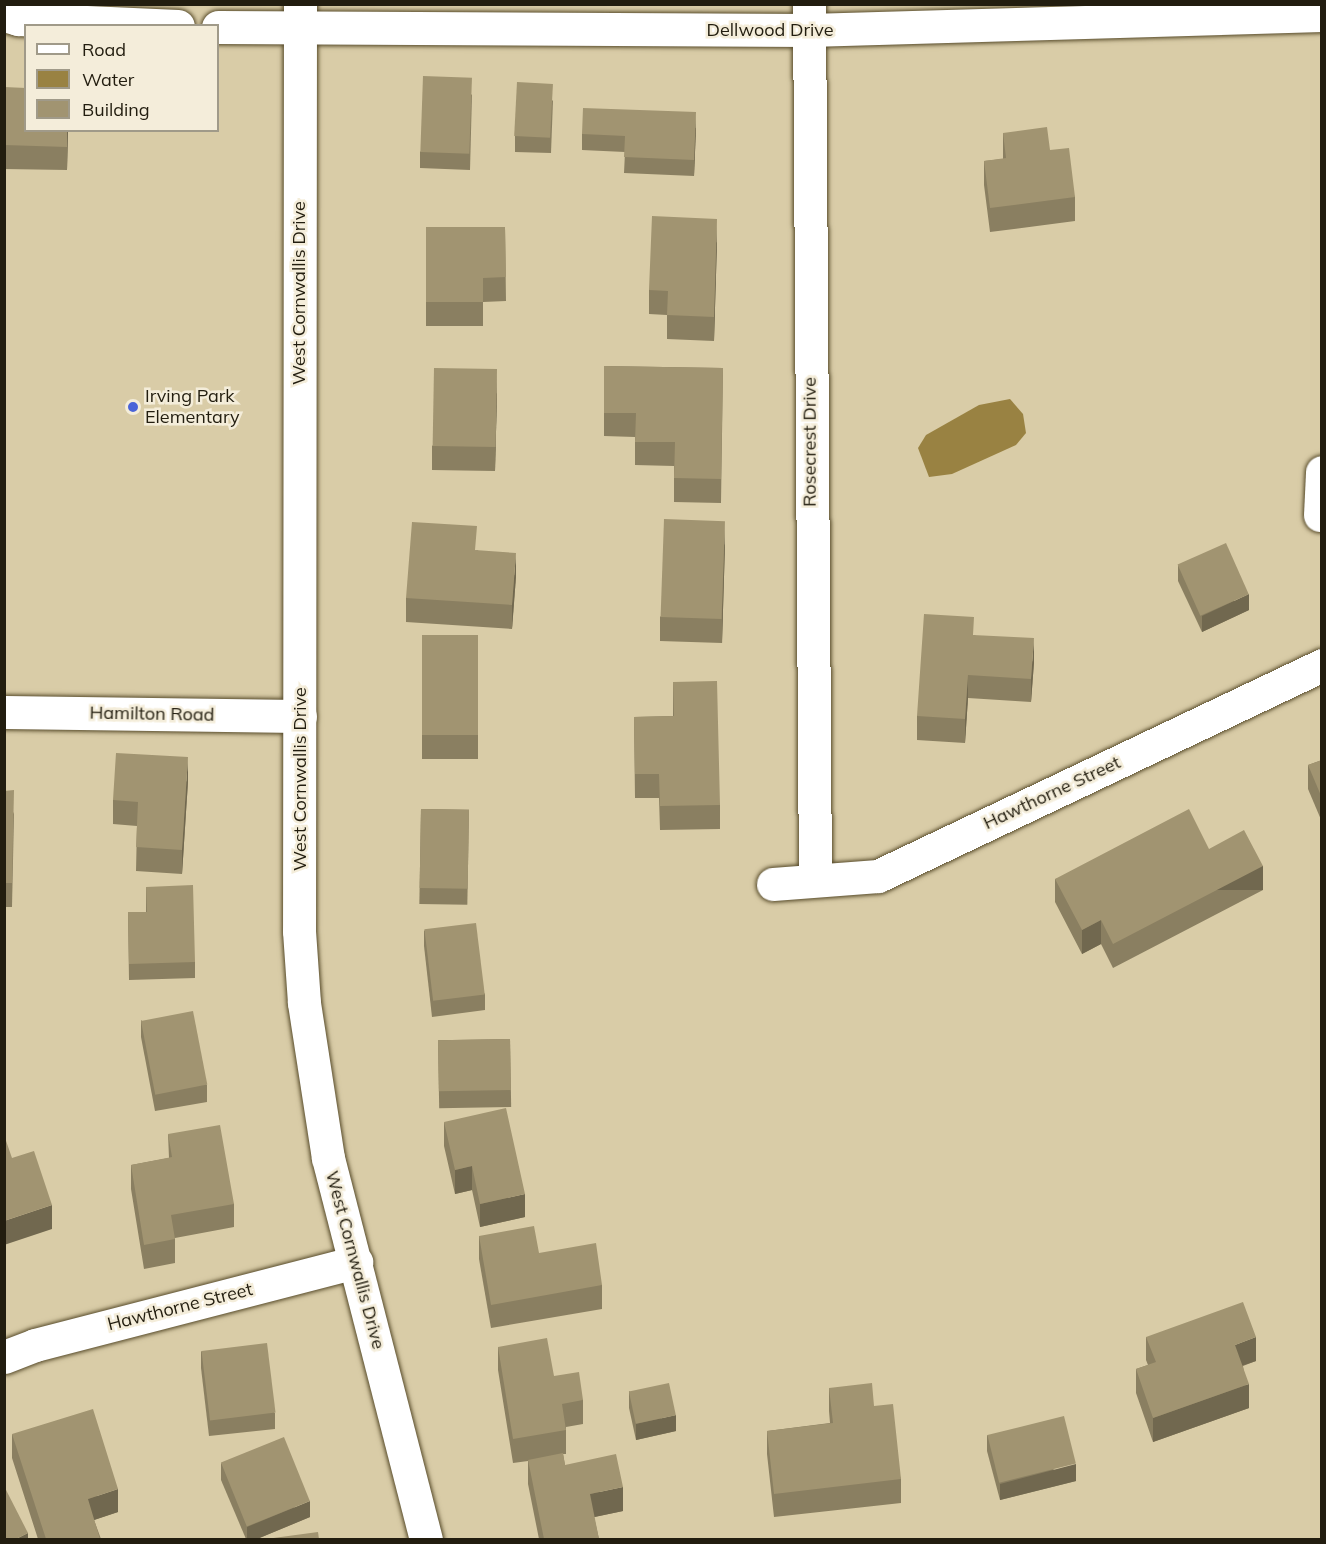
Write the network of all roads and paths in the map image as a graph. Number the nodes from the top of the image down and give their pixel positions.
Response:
1 (4, 15) edge
2 (1322, 15) edge
3 (300, 17) edge
4 (809, 17) edge
5 (132, 24) edge
6 (219, 27) edge
7 (1322, 472) edge
8 (1320, 515) edge
9 (1322, 665) edge
10 (4, 712) edge
11 (300, 716) junction
12 (815, 879) junction
13 (773, 884) dead end
14 (356, 1262) junction
15 (4, 1357) edge
16 (426, 1539) edge

1 - 5 street
2 - 4 street, Dellwood Drive
3 - 4 street, Dellwood Drive
3 - 6 street, Dellwood Drive
3 - 11 street, West Cornwallis Drive
4 - 12 street, Rosecrest Drive
7 - 8 street
9 - 12 street, Hawthorne Street
10 - 11 street, Hamilton Road
11 - 14 street, West Cornwallis Drive
12 - 13 street, Hawthorne Street
14 - 15 street, Hawthorne Street
14 - 16 street, West Cornwallis Drive

